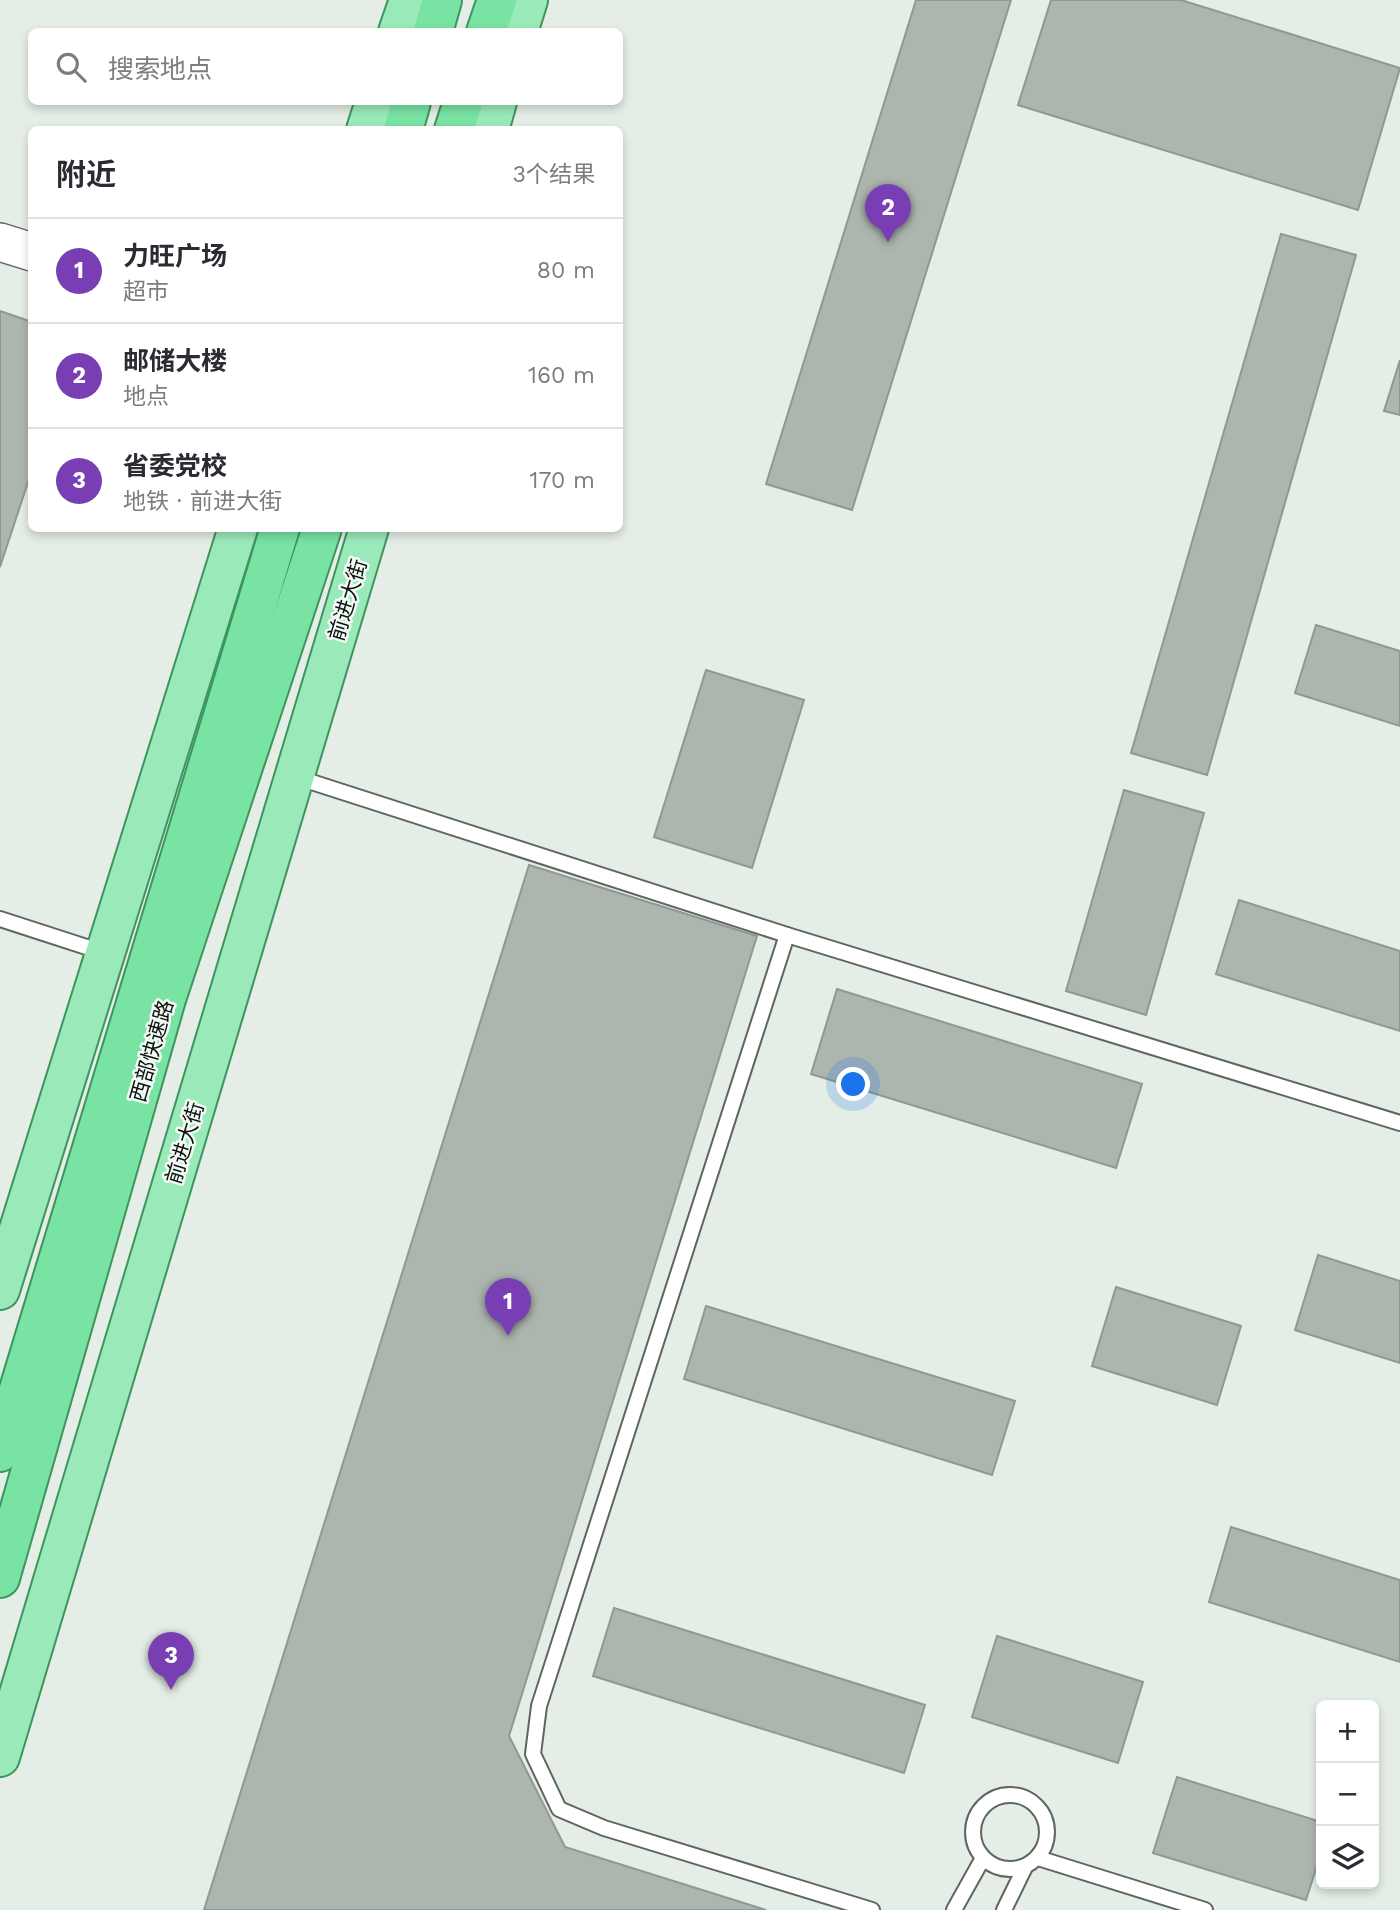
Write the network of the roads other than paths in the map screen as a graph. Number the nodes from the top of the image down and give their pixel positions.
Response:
1 (409, 0) edge
2 (442, 0) edge
3 (497, 0) edge
4 (528, 0) edge
5 (399, 28) edge
6 (434, 28) edge
7 (487, 28) edge
8 (519, 28) edge
9 (374, 105) edge
10 (410, 105) edge
11 (462, 105) edge
12 (497, 105) edge
13 (367, 126) edge
14 (403, 126) edge
15 (455, 126) edge
16 (490, 126) edge
17 (0, 242) edge
18 (28, 251) edge
19 (238, 532) edge
20 (279, 532) edge
21 (321, 532) edge
22 (368, 532) edge
23 (295, 777) junction
24 (0, 919) edge
25 (787, 935) junction
26 (106, 953) junction
27 (1400, 1123) edge
28 (0, 1290) edge
29 (0, 1452) edge
30 (0, 1578) edge
31 (0, 1757) edge
32 (983, 1858) junction
33 (1031, 1863) junction
34 (872, 1910) edge
35 (954, 1910) edge
36 (1004, 1910) edge
37 (1205, 1910) edge

1 - 5 main road
2 - 6 highway
3 - 7 highway
4 - 8 main road
9 - 13 main road
10 - 14 highway
11 - 15 highway
12 - 16 main road
17 - 18 street
19 - 26 main road
20 - 29 highway, 西部快速路
21 - 30 highway, 西部快速路
22 - 23 main road, 前进大街
23 - 25 lane
23 - 31 main road, 前进大街
24 - 26 lane
25 - 27 lane
25 - 34 lane
26 - 28 main road
32 - 33 lane
32 - 33 lane
32 - 35 lane
33 - 36 lane
33 - 37 lane

